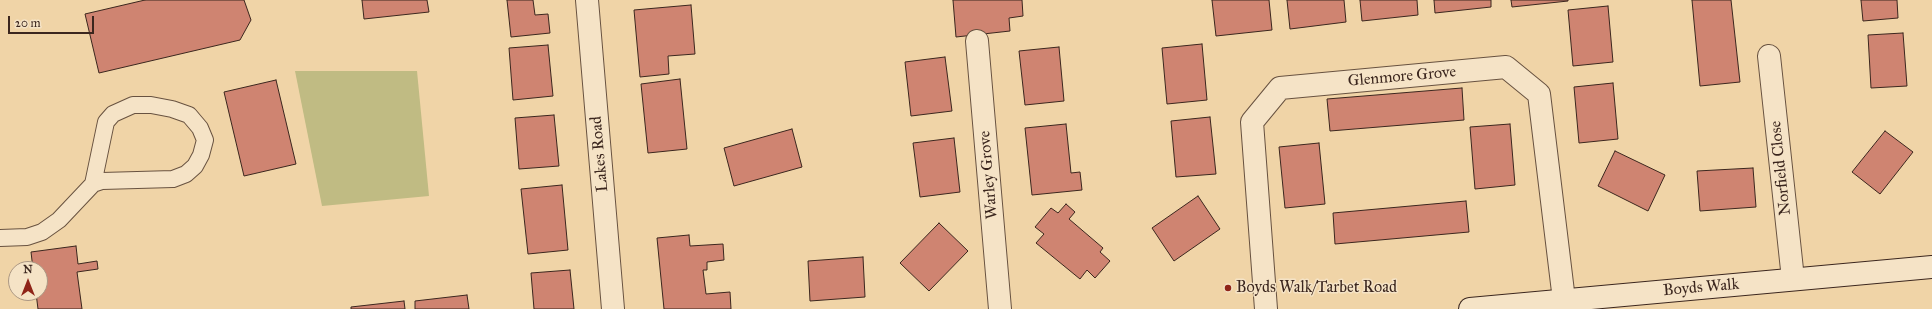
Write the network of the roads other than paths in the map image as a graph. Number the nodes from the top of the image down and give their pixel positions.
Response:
1 (587, 0) edge
2 (977, 40) dead end
3 (1769, 56) dead end
4 (93, 184) junction
5 (0, 238) edge
6 (1932, 267) edge
7 (1793, 279) junction
8 (1564, 300) junction
9 (613, 309) edge
10 (1000, 309) edge
11 (1266, 309) edge
12 (1470, 309) edge

1 - 9 street, Lakes Road
2 - 10 street, Warley Grove
3 - 7 street, Norfield Close
4 - 4 lane
4 - 5 lane
6 - 7 street, Boyds Walk
7 - 8 street, Boyds Walk
8 - 11 street, Glenmore Grove
8 - 12 street, Boyds Walk

